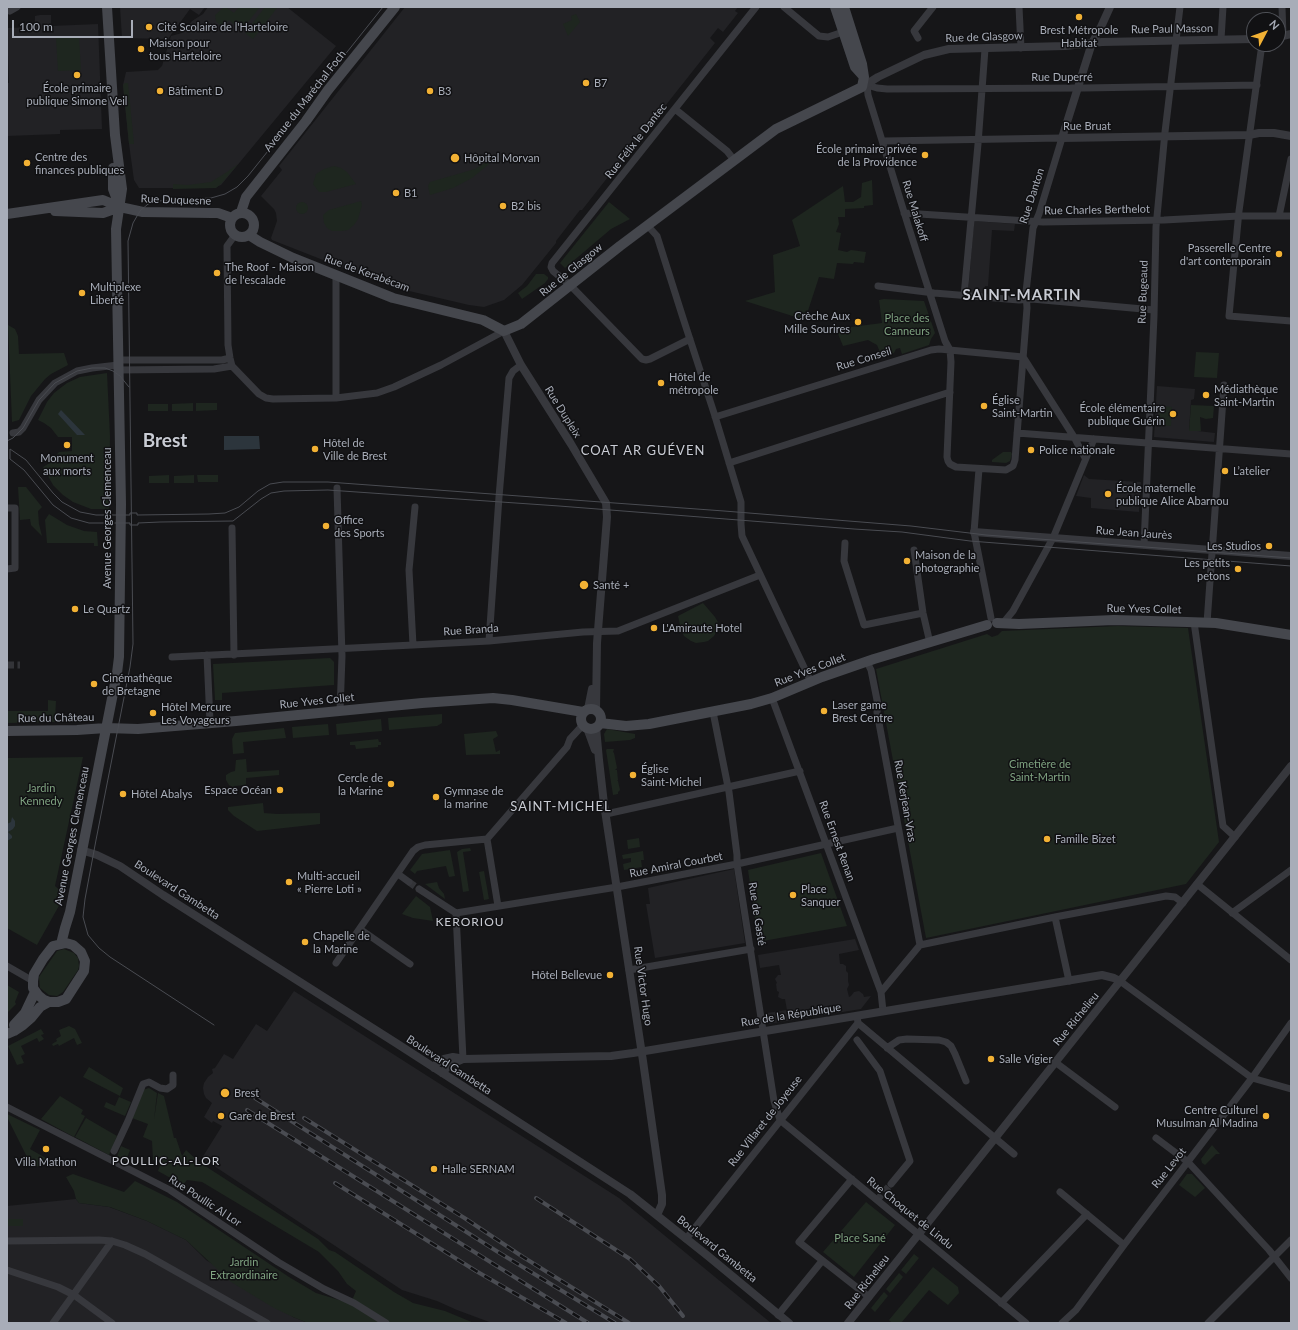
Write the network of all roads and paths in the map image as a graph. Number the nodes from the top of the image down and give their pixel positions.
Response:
1 (17, 7) edge
2 (107, 7) edge
3 (395, 7) edge
4 (756, 7) edge
5 (784, 7) edge
6 (836, 7) edge
7 (844, 7) edge
8 (933, 7) edge
9 (1019, 7) edge
10 (1110, 7) edge
11 (1180, 7) edge
12 (1223, 7) edge
13 (9, 11) edge
14 (843, 32) junction
15 (918, 38) dead end
16 (1221, 39) junction
17 (1246, 39) edge
18 (1176, 40) junction
19 (1092, 43) junction
20 (1021, 48) junction
21 (985, 49) junction
22 (1261, 52) edge
23 (864, 83) junction
24 (1257, 85) junction
25 (1171, 86) junction
26 (982, 88) junction
27 (1077, 88) junction
28 (675, 109) junction
29 (1249, 135) junction
30 (1165, 136) junction
31 (1291, 136) edge
32 (1062, 138) junction
33 (978, 139) junction
34 (883, 141) junction
35 (1291, 158) edge
36 (734, 160) junction
37 (120, 207) junction
38 (904, 213) junction
39 (7, 214) edge
40 (236, 215) junction
41 (1238, 216) junction
42 (1279, 216) junction
43 (1291, 216) edge
44 (972, 218) junction
45 (1157, 220) junction
46 (1036, 221) junction
47 (647, 225) junction
48 (235, 235) junction
49 (249, 235) junction
50 (336, 276) junction
51 (571, 286) junction
52 (878, 286) dead end
53 (930, 293) junction
54 (964, 296) junction
55 (1026, 300) junction
56 (1154, 310) junction
57 (1291, 321) edge
58 (504, 331) junction
59 (690, 338) junction
60 (950, 350) junction
61 (1024, 357) junction
62 (230, 358) junction
63 (118, 365) junction
64 (521, 365) junction
65 (232, 366) junction
66 (1224, 385) dead end
67 (950, 392) junction
68 (336, 398) junction
69 (715, 417) junction
70 (13, 433) dead end
71 (1017, 433) junction
72 (1074, 437) junction
73 (1094, 439) junction
74 (1148, 443) junction
75 (1220, 449) junction
76 (1291, 454) edge
77 (1085, 458) junction
78 (729, 462) junction
79 (979, 469) junction
80 (338, 488) dead end
81 (415, 507) dead end
82 (11, 508) edge
83 (232, 528) dead end
84 (974, 532) junction
85 (1053, 538) junction
86 (845, 543) dead end
87 (1144, 545) junction
88 (914, 550) dead end
89 (1212, 550) junction
90 (1291, 556) edge
91 (7, 569) edge
92 (760, 575) junction
93 (922, 613) junction
94 (995, 622) junction
95 (1194, 622) junction
96 (1207, 623) junction
97 (598, 632) junction
98 (1291, 635) edge
99 (489, 641) junction
100 (930, 643) junction
101 (413, 645) junction
102 (341, 649) junction
103 (234, 655) junction
104 (207, 656) junction
105 (172, 657) dead end
106 (867, 662) junction
107 (811, 682) junction
108 (772, 698) junction
109 (340, 711) junction
110 (713, 712) junction
111 (591, 719) junction
112 (210, 722) junction
113 (106, 728) junction
114 (7, 731) edge
115 (1291, 766) edge
116 (800, 771) junction
117 (1288, 777) edge
118 (728, 787) junction
119 (606, 814) junction
120 (898, 828) junction
121 (1235, 837) junction
122 (487, 839) junction
123 (826, 843) junction
124 (81, 850) junction
125 (737, 864) junction
126 (1291, 870) edge
127 (398, 874) junction
128 (409, 882) tunnel mouth
129 (1197, 884) junction
130 (617, 887) junction
131 (418, 889) tunnel mouth
132 (1183, 902) junction
133 (498, 906) junction
134 (456, 913) junction
135 (1232, 913) junction
136 (1055, 917) junction
137 (360, 928) junction
138 (62, 944) junction
139 (920, 945) junction
140 (751, 949) junction
141 (1291, 960) edge
142 (336, 963) dead end
143 (410, 964) dead end
144 (7, 966) edge
145 (629, 970) junction
146 (33, 981) junction
147 (1069, 981) junction
148 (1120, 981) junction
149 (35, 992) junction
150 (881, 992) junction
151 (49, 1002) junction
152 (883, 1011) junction
153 (857, 1020) junction
154 (1291, 1023) edge
155 (763, 1031) junction
156 (7, 1033) edge
157 (857, 1040) dead end
158 (887, 1048) junction
159 (642, 1052) junction
160 (463, 1059) junction
161 (1055, 1062) junction
162 (434, 1068) junction
163 (442, 1073) junction
164 (173, 1075) dead end
165 (1252, 1078) junction
166 (966, 1081) dead end
167 (1291, 1089) edge
168 (1115, 1107) dead end
169 (7, 1108) edge
170 (780, 1120) junction
171 (995, 1138) junction
172 (1156, 1138) dead end
173 (114, 1151) dead end
174 (1014, 1154) dead end
175 (1188, 1162) junction
176 (852, 1179) junction
177 (891, 1184) tunnel mouth
178 (1060, 1192) dead end
179 (1087, 1214) junction
180 (657, 1215) junction
181 (919, 1234) junction
182 (686, 1239) junction
183 (1291, 1240) edge
184 (7, 1241) edge
185 (112, 1241) junction
186 (1124, 1245) junction
187 (1274, 1257) junction
188 (822, 1261) junction
189 (7, 1270) edge
190 (1291, 1278) edge
191 (74, 1295) junction
192 (869, 1297) junction
193 (1001, 1302) junction
194 (778, 1315) junction
195 (53, 1323) edge
196 (112, 1323) edge
197 (267, 1323) edge
198 (386, 1323) edge
199 (789, 1323) edge
200 (848, 1323) edge
201 (1026, 1323) edge
202 (1062, 1323) edge
203 (1208, 1323) edge

1 - 13 street
2 - 37 main road
3 - 40 main road, Avenue du Maréchal Foch
4 - 28 street, Rue Félix le Dantec
5 - 14 street
6 - 14 main road
7 - 23 main road
8 - 15 street
9 - 20 street
10 - 19 street, Rue Danton
11 - 18 street, Rue Bugeaud
12 - 16 street
14 - 23 main road
16 - 17 street, Rue Paul Masson
16 - 18 street, Rue Paul Masson
18 - 19 street, Rue Paul Masson
18 - 25 street, Rue Bugeaud
19 - 20 street, Rue de Glasgow
19 - 27 street, Rue Danton
20 - 21 street, Rue de Glasgow
21 - 23 street, Rue de Glasgow
21 - 26 street
22 - 24 street
23 - 26 street, Rue Duperré
23 - 34 street, Rue Malakoff
23 - 36 main road, Rue de Glasgow
24 - 25 street, Rue Duperré
24 - 29 street
25 - 27 street, Rue Duperré
25 - 30 street, Rue Bugeaud
26 - 27 street, Rue Duperré
26 - 33 street
27 - 32 street, Rue Danton
28 - 36 street
28 - 51 street, Rue Félix le Dantec
29 - 30 street, Rue Bruat
29 - 31 street, Rue Bruat
29 - 41 street
30 - 32 street, Rue Bruat
30 - 45 street, Rue Bugeaud
32 - 33 street, Rue Bruat
32 - 46 street, Rue Danton
33 - 34 street, Rue Bruat
33 - 44 street
34 - 38 street, Rue Malakoff
35 - 42 street
36 - 47 main road, Rue de Glasgow
37 - 39 main road, Rue Duquesne
37 - 40 main road, Rue Duquesne
37 - 63 main road, Avenue Georges Clemenceau
38 - 44 street, Rue Charles Berthelot
38 - 53 street, Rue Malakoff
40 - 48 main road
40 - 49 main road
41 - 42 street, Rue Charles Berthelot
41 - 45 street, Rue Charles Berthelot
41 - 57 street
42 - 43 street, Rue Charles Berthelot
44 - 46 street, Rue Charles Berthelot
44 - 54 street
45 - 46 street, Rue Charles Berthelot
45 - 56 street, Rue Bugeaud
46 - 55 street, Rue Danton
47 - 51 main road, Rue de Glasgow
47 - 59 street
48 - 49 main road
48 - 62 street
49 - 50 main road, Rue de Kerabécam
50 - 58 main road, Rue de Kerabécam
50 - 68 street
51 - 58 main road, Rue de Glasgow
51 - 59 street, Rue Félix le Dantec
52 - 53 street
53 - 54 street
53 - 60 street, Rue Malakoff
54 - 55 street
55 - 56 street
55 - 61 street, Rue Danton
56 - 74 street, Rue Bugeaud
58 - 64 street, Rue Dupleix
58 - 68 street, Rue de Glasgow
59 - 69 street
60 - 61 street, Rue Conseil
60 - 67 street
60 - 69 street, Rue Conseil
61 - 71 street, Rue Danton
61 - 72 street
62 - 63 street
62 - 65 street
63 - 65 street
63 - 70 street
63 - 113 main road, Avenue Georges Clemenceau
64 - 97 street, Rue Dupleix
64 - 99 street
65 - 68 street, Rue de Glasgow
66 - 75 street
67 - 78 street
67 - 79 street
69 - 78 street
71 - 72 street
71 - 79 street, Rue Danton
72 - 73 street
72 - 77 street
73 - 74 street
73 - 77 street
74 - 75 street
74 - 87 street, Rue Bugeaud
75 - 76 street
75 - 89 street
77 - 85 street
78 - 92 street
79 - 84 street
80 - 102 street
81 - 101 street
82 - 91 street
83 - 103 street
84 - 85 street, Rue Jean Jaurès
84 - 94 street
85 - 87 street, Rue Jean Jaurès
85 - 94 street
86 - 93 street
87 - 89 street, Rue Jean Jaurès
88 - 93 street
89 - 90 street, Rue Jean Jaurès
89 - 96 street
92 - 97 street, Rue Branda
92 - 107 street
93 - 100 street
94 - 95 main road, Rue Yves Collet
94 - 100 main road, Rue Yves Collet
95 - 96 main road, Rue Yves Collet
95 - 121 street
96 - 98 main road, Rue Yves Collet
97 - 99 street, Rue Branda
97 - 111 street
99 - 101 street, Rue Branda
100 - 106 main road, Rue Yves Collet
101 - 102 street, Rue Branda
102 - 103 street, Rue Branda
102 - 109 street
103 - 104 street, Rue Branda
104 - 105 street, Rue Branda
104 - 112 street
106 - 107 main road, Rue Yves Collet
106 - 120 street, Rue Kerjean-Vras
107 - 108 main road, Rue Yves Collet
108 - 110 main road, Rue Yves Collet
108 - 116 street, Rue Ernest Renan
109 - 111 main road, Rue Yves Collet
109 - 112 main road, Rue Yves Collet
110 - 111 main road, Rue Yves Collet
110 - 118 street, Rue de Gasté
111 - 119 street, Rue Victor Hugo
111 - 122 street
112 - 113 main road, Rue Yves Collet
113 - 114 main road, Rue du Château
113 - 124 main road, Avenue Georges Clemenceau
115 - 117 street, Rue Richelieu
116 - 118 street
116 - 123 street, Rue Ernest Renan
117 - 121 street, Rue Richelieu
118 - 119 street
118 - 125 street, Rue de Gasté
119 - 130 street, Rue Victor Hugo
120 - 123 street, Rue Amiral Courbet
120 - 139 street, Rue Kerjean-Vras
121 - 129 street, Rue Richelieu
122 - 127 street
122 - 133 street
123 - 125 street, Rue Amiral Courbet
123 - 150 street, Rue Ernest Renan
124 - 138 main road, Avenue Georges Clemenceau
124 - 162 street, Boulevard Gambetta
125 - 130 street, Rue Amiral Courbet
125 - 140 street, Rue de Gasté
126 - 135 street
127 - 128 street
127 - 137 street
129 - 132 street, Rue Richelieu
129 - 135 street
130 - 133 street, Rue Amiral Courbet
130 - 145 street, Rue Victor Hugo
131 - 134 street
132 - 136 street
132 - 148 street, Rue Richelieu
133 - 134 street, Rue Amiral Courbet
134 - 160 street
135 - 141 street
136 - 139 street
136 - 147 street
137 - 142 street
137 - 143 street
138 - 146 main road
138 - 151 main road
139 - 150 street
140 - 145 street
140 - 155 street, Rue de Gasté
144 - 146 street
145 - 159 street, Rue Victor Hugo
146 - 149 main road
147 - 148 street, Rue de la République
147 - 152 street, Rue de la République
148 - 161 street, Rue Richelieu
148 - 165 street
149 - 151 main road
149 - 156 main road
150 - 152 street
151 - 156 main road
152 - 153 street, Rue de la République
153 - 155 street, Rue de la République
153 - 158 street
153 - 170 street, Rue Villaret de Joyeuse
154 - 165 street, Rue Levot
155 - 159 street, Rue de la République
155 - 170 street, Rue de Gasté
157 - 177 street
158 - 166 street
158 - 171 street
159 - 160 street, Rue de la République
159 - 180 street, Rue Victor Hugo
160 - 162 street, Rue de la République
160 - 163 street, Rue de la République
161 - 168 street
161 - 171 street, Rue Richelieu
162 - 163 street, Boulevard Gambetta
163 - 180 street, Boulevard Gambetta
164 - 173 street
165 - 167 street
165 - 175 street, Rue Levot
169 - 198 street, Rue Poullic Al Lor
170 - 176 street, Rue Choquet de Lindu
170 - 182 street, Rue Villaret de Joyeuse
171 - 174 street
171 - 181 street, Rue Richelieu
172 - 175 street
175 - 186 street, Rue Levot
175 - 187 street
176 - 181 street, Rue Choquet de Lindu
176 - 188 street
178 - 179 street
179 - 186 street
179 - 193 street
180 - 182 street, Boulevard Gambetta
181 - 192 street, Rue Richelieu
181 - 193 street, Rue Choquet de Lindu
182 - 194 street, Boulevard Gambetta
183 - 187 street
184 - 185 street
185 - 191 street
185 - 197 street
186 - 202 street, Rue Levot
187 - 190 street
187 - 203 street
188 - 192 street
188 - 194 street
189 - 191 street
191 - 195 street
191 - 196 street
192 - 200 street, Rue Richelieu
193 - 201 street, Rue Choquet de Lindu
194 - 199 street, Boulevard Gambetta

